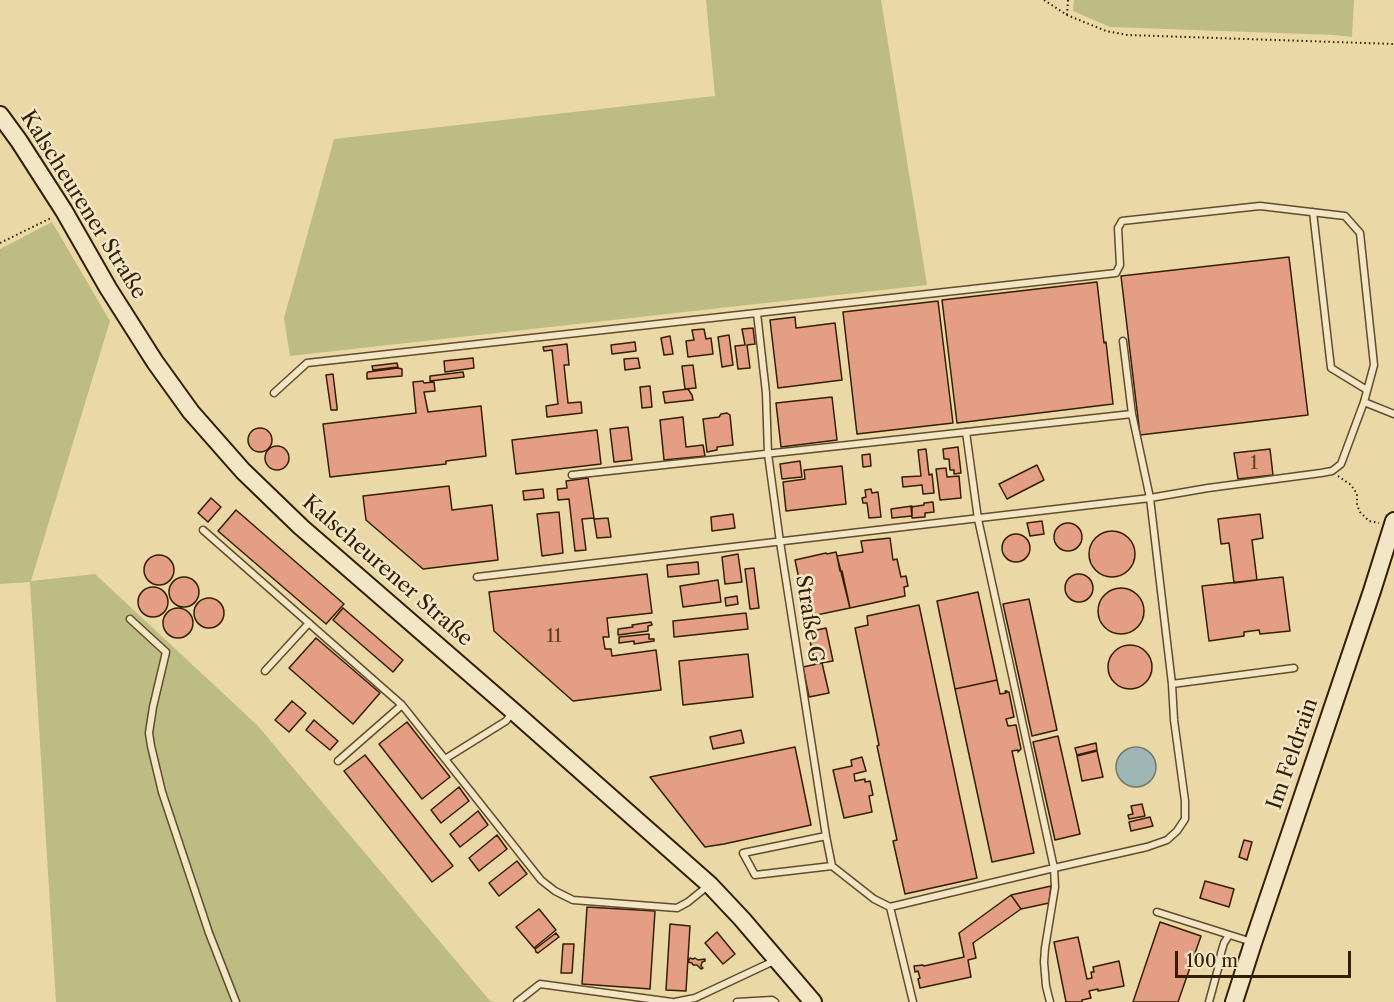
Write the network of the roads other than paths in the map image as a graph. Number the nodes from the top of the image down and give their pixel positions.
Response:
1 (0, 115) edge
2 (1313, 212) junction
3 (758, 313) junction
4 (1123, 341) dead end
5 (1367, 390) junction
6 (274, 393) dead end
7 (1365, 402) junction
8 (1132, 414) junction
9 (1394, 414) edge
10 (966, 432) junction
11 (768, 454) junction
12 (572, 476) dead end
13 (1149, 498) junction
14 (978, 519) junction
15 (1387, 522) edge
16 (203, 530) dead end
17 (780, 542) junction
18 (477, 577) dead end
19 (130, 619) dead end
20 (309, 623) junction
21 (1294, 668) dead end
22 (265, 670) dead end
23 (1172, 684) junction
24 (402, 705) junction
25 (513, 711) junction
26 (445, 759) junction
27 (338, 760) dead end
28 (826, 836) junction
29 (832, 866) junction
30 (1054, 868) junction
31 (710, 885) junction
32 (887, 905) junction
33 (1157, 912) dead end
34 (1229, 936) junction
35 (1253, 943) junction
36 (777, 960) junction
37 (236, 1002) edge
38 (517, 1002) edge
39 (673, 1002) edge
40 (737, 1002) edge
41 (775, 1002) edge
42 (813, 1002) edge
43 (913, 1002) edge
44 (1050, 1002) edge
45 (1209, 1002) edge
46 (1234, 1002) edge

1 - 25 main road, Kalscheurener Straße
2 - 3 lane
2 - 5 lane
2 - 5 lane
3 - 6 lane
3 - 11 lane, Straße G
4 - 8 lane
5 - 7 lane
7 - 9 lane
7 - 13 lane
8 - 10 lane
8 - 13 lane
10 - 11 lane
10 - 14 lane
11 - 12 lane
11 - 17 lane, Straße G
13 - 14 lane
13 - 23 lane
14 - 17 lane
14 - 30 lane
15 - 35 main road, Im Feldrain
16 - 20 lane
17 - 18 lane
17 - 28 lane, Straße G
19 - 37 lane
20 - 22 lane
20 - 24 lane
21 - 23 lane
23 - 30 lane
24 - 26 lane
24 - 27 lane
25 - 26 lane
25 - 31 main road, Kalscheurener Straße
26 - 31 lane
28 - 29 lane, Straße G
28 - 29 lane
29 - 32 lane
30 - 32 lane
30 - 44 lane
31 - 36 main road, Kalscheurener Straße
32 - 43 lane
33 - 34 lane
34 - 35 lane
34 - 45 lane
35 - 46 main road, Im Feldrain
36 - 39 lane
36 - 42 main road, Kalscheurener Straße
38 - 39 lane
40 - 41 lane

